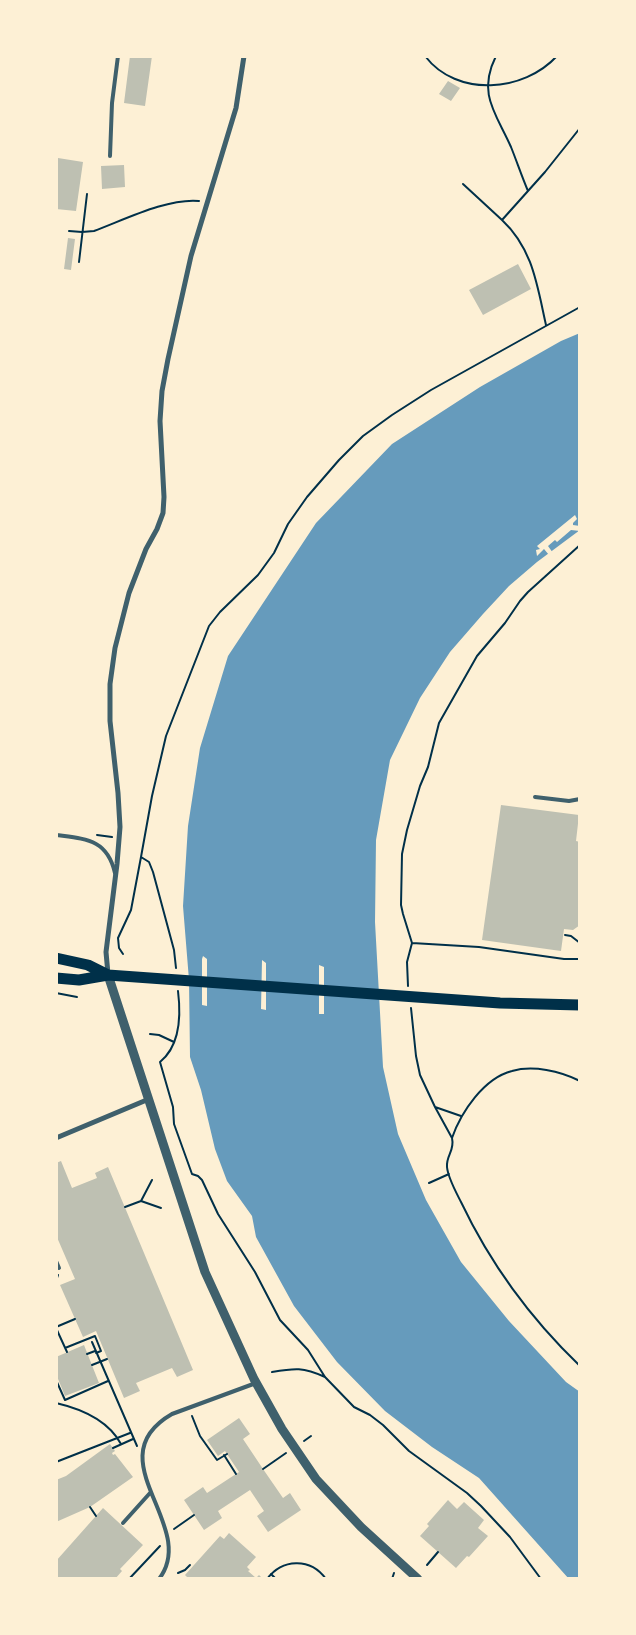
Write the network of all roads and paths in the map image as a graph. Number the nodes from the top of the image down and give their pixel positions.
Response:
1 (118, 56) edge
2 (244, 56) edge
3 (425, 56) edge
4 (496, 56) edge
5 (557, 56) edge
6 (487, 85) junction
7 (580, 128) edge
8 (110, 156) dead end
9 (463, 184) dead end
10 (528, 191) junction
11 (87, 194) dead end
12 (206, 203) junction
13 (502, 220) junction
14 (70, 231) dead end
15 (82, 232) junction
16 (79, 262) dead end
17 (580, 307) edge
18 (546, 325) junction
19 (580, 545) edge
20 (535, 797) dead end
21 (580, 799) edge
22 (56, 835) edge
23 (141, 857) junction
24 (116, 878) junction
25 (564, 935) dead end
26 (580, 942) edge
27 (412, 943) junction
28 (123, 954) dead end
29 (56, 958) edge
30 (580, 959) edge
31 (176, 968) dead end
32 (108, 975) junction
33 (56, 978) edge
34 (178, 986) dead end
35 (56, 993) edge
36 (413, 993) junction
37 (77, 997) dead end
38 (580, 1005) edge
39 (411, 1008) dead end
40 (150, 1034) dead end
41 (174, 1042) junction
42 (580, 1081) edge
43 (149, 1098) junction
44 (435, 1107) junction
45 (461, 1116) junction
46 (56, 1138) edge
47 (452, 1138) junction
48 (449, 1174) junction
49 (152, 1180) dead end
50 (429, 1183) dead end
51 (141, 1201) junction
52 (124, 1208) dead end
53 (161, 1208) dead end
54 (56, 1261) edge
55 (59, 1268) dead end
56 (75, 1319) dead end
57 (56, 1328) edge
58 (92, 1342) dead end
59 (65, 1348) junction
60 (66, 1352) dead end
61 (96, 1352) junction
62 (87, 1354) dead end
63 (108, 1359) dead end
64 (92, 1365) dead end
65 (580, 1366) edge
66 (272, 1372) dead end
67 (325, 1377) junction
68 (56, 1380) edge
69 (108, 1381) junction
70 (256, 1383) junction
71 (56, 1403) edge
72 (191, 1414) dead end
73 (130, 1433) junction
74 (311, 1436) dead end
75 (118, 1438) junction
76 (133, 1439) junction
77 (121, 1444) junction
78 (300, 1444) dead end
79 (113, 1448) dead end
80 (138, 1448) dead end
81 (288, 1452) dead end
82 (56, 1462) edge
83 (263, 1469) dead end
84 (236, 1474) dead end
85 (150, 1493) junction
86 (90, 1508) dead end
87 (194, 1515) dead end
88 (96, 1516) dead end
89 (122, 1523) dead end
90 (172, 1530) dead end
91 (163, 1542) dead end
92 (438, 1552) dead end
93 (190, 1565) dead end
94 (426, 1565) dead end
95 (396, 1568) dead end
96 (178, 1573) dead end
97 (271, 1574) junction
98 (129, 1579) edge
99 (160, 1579) edge
100 (267, 1579) edge
101 (276, 1579) edge
102 (326, 1579) edge
103 (392, 1579) edge
104 (418, 1579) edge
105 (541, 1579) edge

1 - 8 lane
2 - 12 street
3 - 6 path
4 - 6 path
5 - 6 path
6 - 10 path
7 - 10 path
9 - 13 path
10 - 13 path
11 - 15 path
12 - 15 path
12 - 24 street
13 - 18 path
14 - 15 path
15 - 16 path
17 - 18 path
18 - 23 path
19 - 27 path
20 - 21 lane
22 - 24 lane
23 - 28 path
23 - 31 path
24 - 32 street
25 - 26 path
27 - 30 path
27 - 36 path
29 - 32 main road
32 - 33 main road
32 - 36 main road
32 - 43 street
34 - 41 path
35 - 37 path
36 - 38 main road
39 - 44 path
40 - 41 path
41 - 67 path
42 - 45 path
43 - 46 street
43 - 70 street
44 - 45 path
44 - 47 path
45 - 47 path
47 - 48 path
48 - 50 path
48 - 65 path
49 - 51 path
51 - 52 path
51 - 53 path
54 - 55 lane
56 - 57 path
57 - 59 path
58 - 61 path
59 - 60 path
59 - 61 path
61 - 62 path
61 - 69 path
63 - 64 path
66 - 67 path
67 - 105 path
68 - 69 path
69 - 73 path
70 - 85 lane
70 - 104 street
71 - 75 path
72 - 84 path
73 - 75 path
73 - 76 path
74 - 78 path
75 - 77 path
75 - 82 path
76 - 77 path
76 - 80 path
77 - 79 path
81 - 83 path
85 - 89 lane
85 - 99 lane
86 - 88 path
87 - 90 path
91 - 98 path
92 - 94 path
93 - 96 path
95 - 103 path
97 - 100 path
97 - 101 path
97 - 102 path

